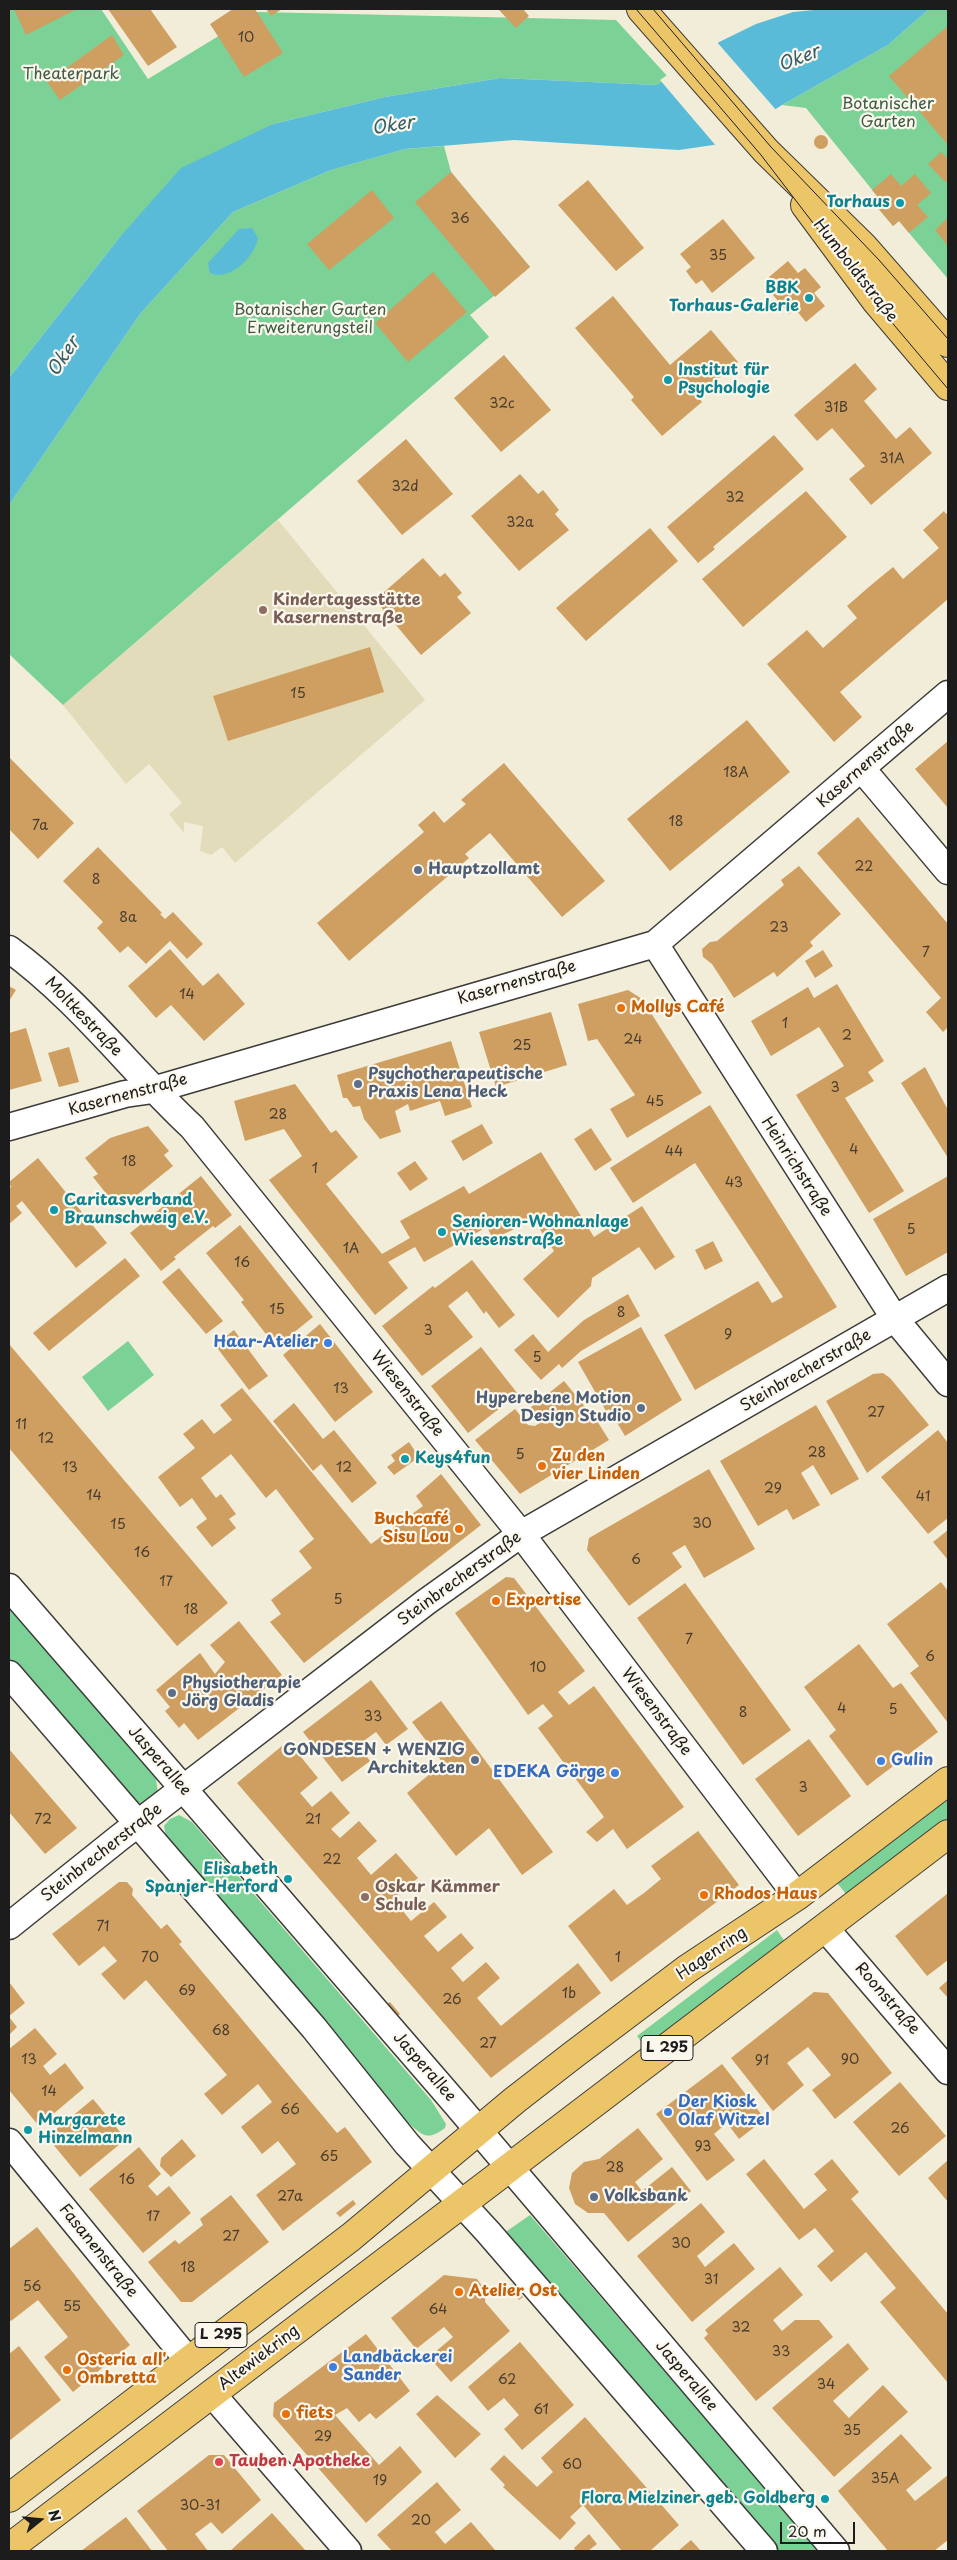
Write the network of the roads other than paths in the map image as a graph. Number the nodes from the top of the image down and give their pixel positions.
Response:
1 (642, 9) edge
2 (766, 151) junction
3 (948, 343) edge
4 (948, 386) edge
5 (948, 694) edge
6 (862, 769) junction
7 (948, 871) edge
8 (655, 944) junction
9 (9, 949) edge
10 (153, 1090) junction
11 (9, 1127) edge
12 (948, 1288) edge
13 (895, 1319) junction
14 (948, 1384) edge
15 (521, 1534) junction
16 (9, 1587) edge
17 (9, 1674) edge
18 (948, 1781) edge
19 (184, 1789) junction
20 (138, 1824) junction
21 (948, 1834) edge
22 (797, 1896) junction
23 (9, 1926) edge
24 (825, 1928) junction
25 (948, 2071) edge
26 (479, 2131) junction
27 (9, 2142) edge
28 (510, 2169) junction
29 (432, 2171) junction
30 (463, 2204) junction
31 (188, 2360) junction
32 (212, 2394) junction
33 (9, 2498) edge
34 (9, 2548) edge
35 (348, 2551) edge
36 (764, 2551) edge
37 (836, 2551) edge

1 - 2 main road, Humboldtstraße
2 - 3 main road, Humboldtstraße
2 - 4 main road, Humboldtstraße
5 - 6 street, Kasernenstraße
6 - 7 street
6 - 8 street, Kasernenstraße
8 - 10 street, Kasernenstraße
8 - 13 street, Heinrichstraße
9 - 10 street, Moltkestraße
10 - 11 street, Kasernenstraße
10 - 15 street, Wiesenstraße
12 - 13 street, Steinbrecherstraße
13 - 14 street, Heinrichstraße
13 - 15 street, Steinbrecherstraße
15 - 19 street, Steinbrecherstraße
15 - 22 street, Wiesenstraße
16 - 19 street, Jasperallee
17 - 20 street
18 - 22 main road, Hagenring / L 295
19 - 20 street, Steinbrecherstraße
19 - 26 street, Jasperallee
20 - 23 street, Steinbrecherstraße
20 - 29 street
21 - 24 main road, L 295
22 - 26 main road, Hagenring / L 295
24 - 25 street, Roonstraße
24 - 28 main road, L 295
26 - 28 street, Jasperallee
26 - 29 main road, L 295
27 - 31 street, Fasanenstraße
28 - 30 main road, Altewiekring / L 295
28 - 37 street, Jasperallee
29 - 30 street
29 - 31 main road, L 295
30 - 32 main road, Altewiekring / L 295
30 - 36 street
31 - 33 main road, L 295
32 - 34 main road, Altewiekring / L 295
32 - 35 street

